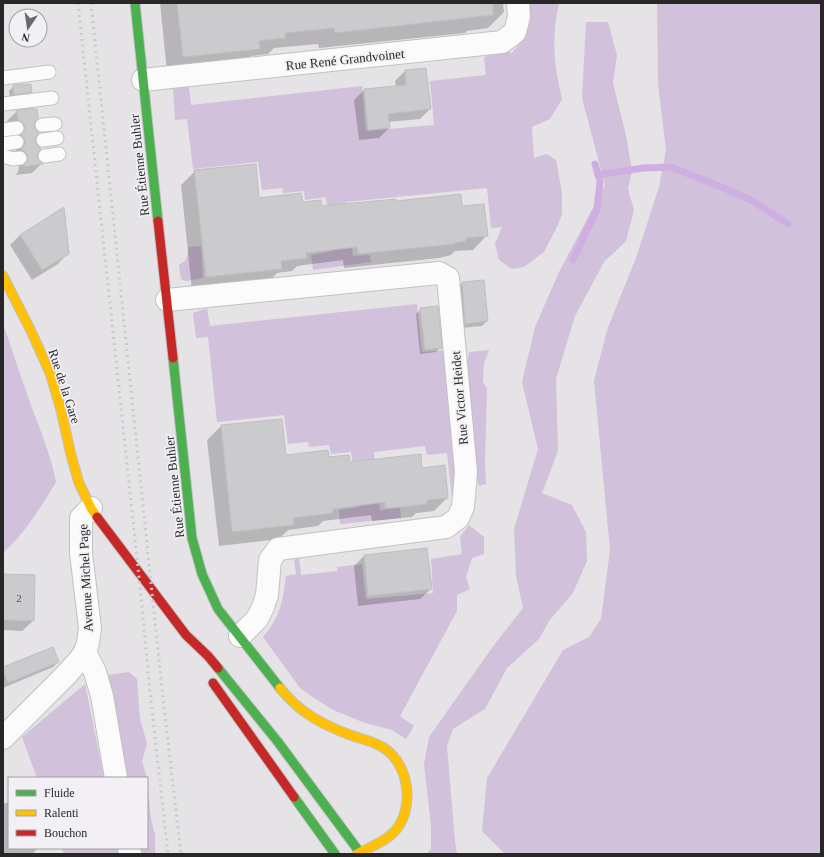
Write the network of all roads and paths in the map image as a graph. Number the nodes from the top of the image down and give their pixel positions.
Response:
1 (136, 3) edge
2 (518, 3) edge
3 (49, 72) dead end
4 (3, 78) edge
5 (143, 80) junction
6 (52, 98) dead end
7 (3, 104) edge
8 (56, 124) dead end
9 (42, 125) dead end
10 (17, 128) dead end
11 (3, 130) edge
12 (57, 138) dead end
13 (42, 140) dead end
14 (17, 142) dead end
15 (3, 144) edge
16 (59, 154) dead end
17 (3, 156) edge
18 (44, 156) dead end
19 (20, 158) dead end
20 (3, 276) edge
21 (167, 300) junction
22 (91, 508) junction
23 (186, 635) junction
24 (240, 636) junction
25 (85, 652) junction
26 (198, 661) dead end
27 (210, 678) dead end
28 (3, 738) edge
29 (257, 747) junction
30 (285, 769) dead end
31 (116, 777) edge
32 (335, 834) dead end
33 (359, 853) edge
34 (335, 854) edge

1 - 5 street, Rue Étienne Buhler
2 - 5 street, Rue René Grandvoinet
3 - 4 lane
5 - 21 street, Rue Étienne Buhler
6 - 7 lane
8 - 9 lane
10 - 11 lane
12 - 13 lane
14 - 15 lane
16 - 18 lane
17 - 19 lane
20 - 22 street, Rue de la Gare
21 - 24 street, Rue Étienne Buhler
21 - 24 street, Rue Victor Heidet
22 - 23 street, Rue de la Gare
22 - 25 street, Avenue Michel Page
23 - 26 street
23 - 33 street
24 - 33 street, Rue Étienne Buhler
25 - 28 street, Avenue Michel Page
25 - 31 street
27 - 29 street
29 - 30 street
29 - 34 street
32 - 33 street

